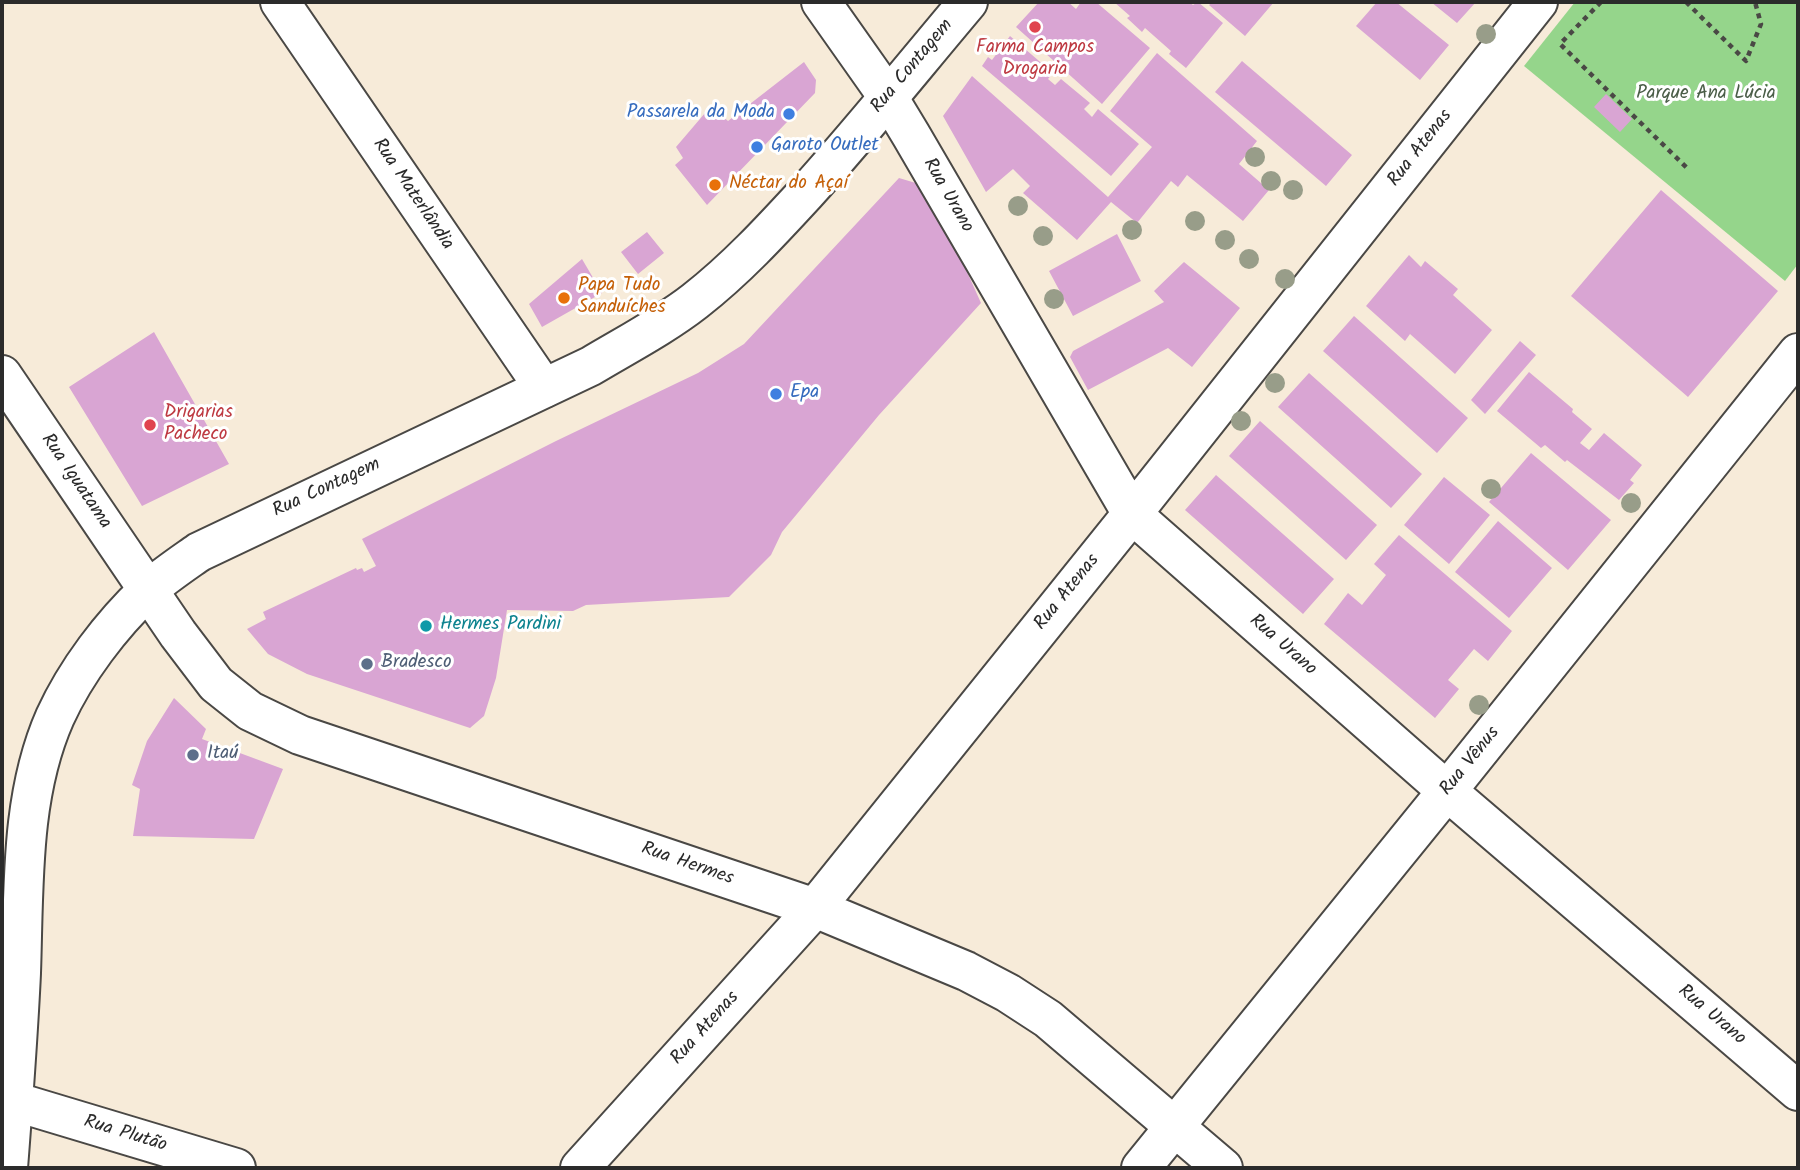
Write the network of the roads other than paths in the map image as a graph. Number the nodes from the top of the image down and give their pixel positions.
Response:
1 (280, 2) edge
2 (821, 2) edge
3 (968, 2) edge
4 (1538, 2) edge
5 (888, 97) junction
6 (1794, 372) edge
7 (2, 375) edge
8 (544, 388) junction
9 (1132, 514) junction
10 (149, 590) junction
11 (1447, 792) junction
12 (815, 908) junction
13 (1798, 1091) edge
14 (8, 1097) edge
15 (1175, 1127) junction
16 (8, 1168) edge
17 (236, 1168) edge
18 (580, 1168) edge
19 (1141, 1168) edge
20 (1223, 1168) edge

1 - 8 street, Rua Materlândia
2 - 5 street, Rua Urano
3 - 5 street, Rua Contagem
4 - 9 street, Rua Atenas
5 - 8 street, Rua Contagem
5 - 9 street, Rua Urano
6 - 11 street, Rua Vênus
7 - 10 street, Rua Iguatama
8 - 10 street, Rua Contagem
9 - 11 street, Rua Urano
9 - 12 street, Rua Atenas
10 - 12 street, Rua Hermes
10 - 14 street, Rua Contagem
11 - 13 street, Rua Urano
11 - 15 street, Rua Vênus
12 - 15 street, Rua Hermes
12 - 18 street, Rua Atenas
14 - 16 street, Rua Contagem
14 - 17 street, Rua Plutão
15 - 19 street, Rua Vênus
15 - 20 street, Rua Hermes

